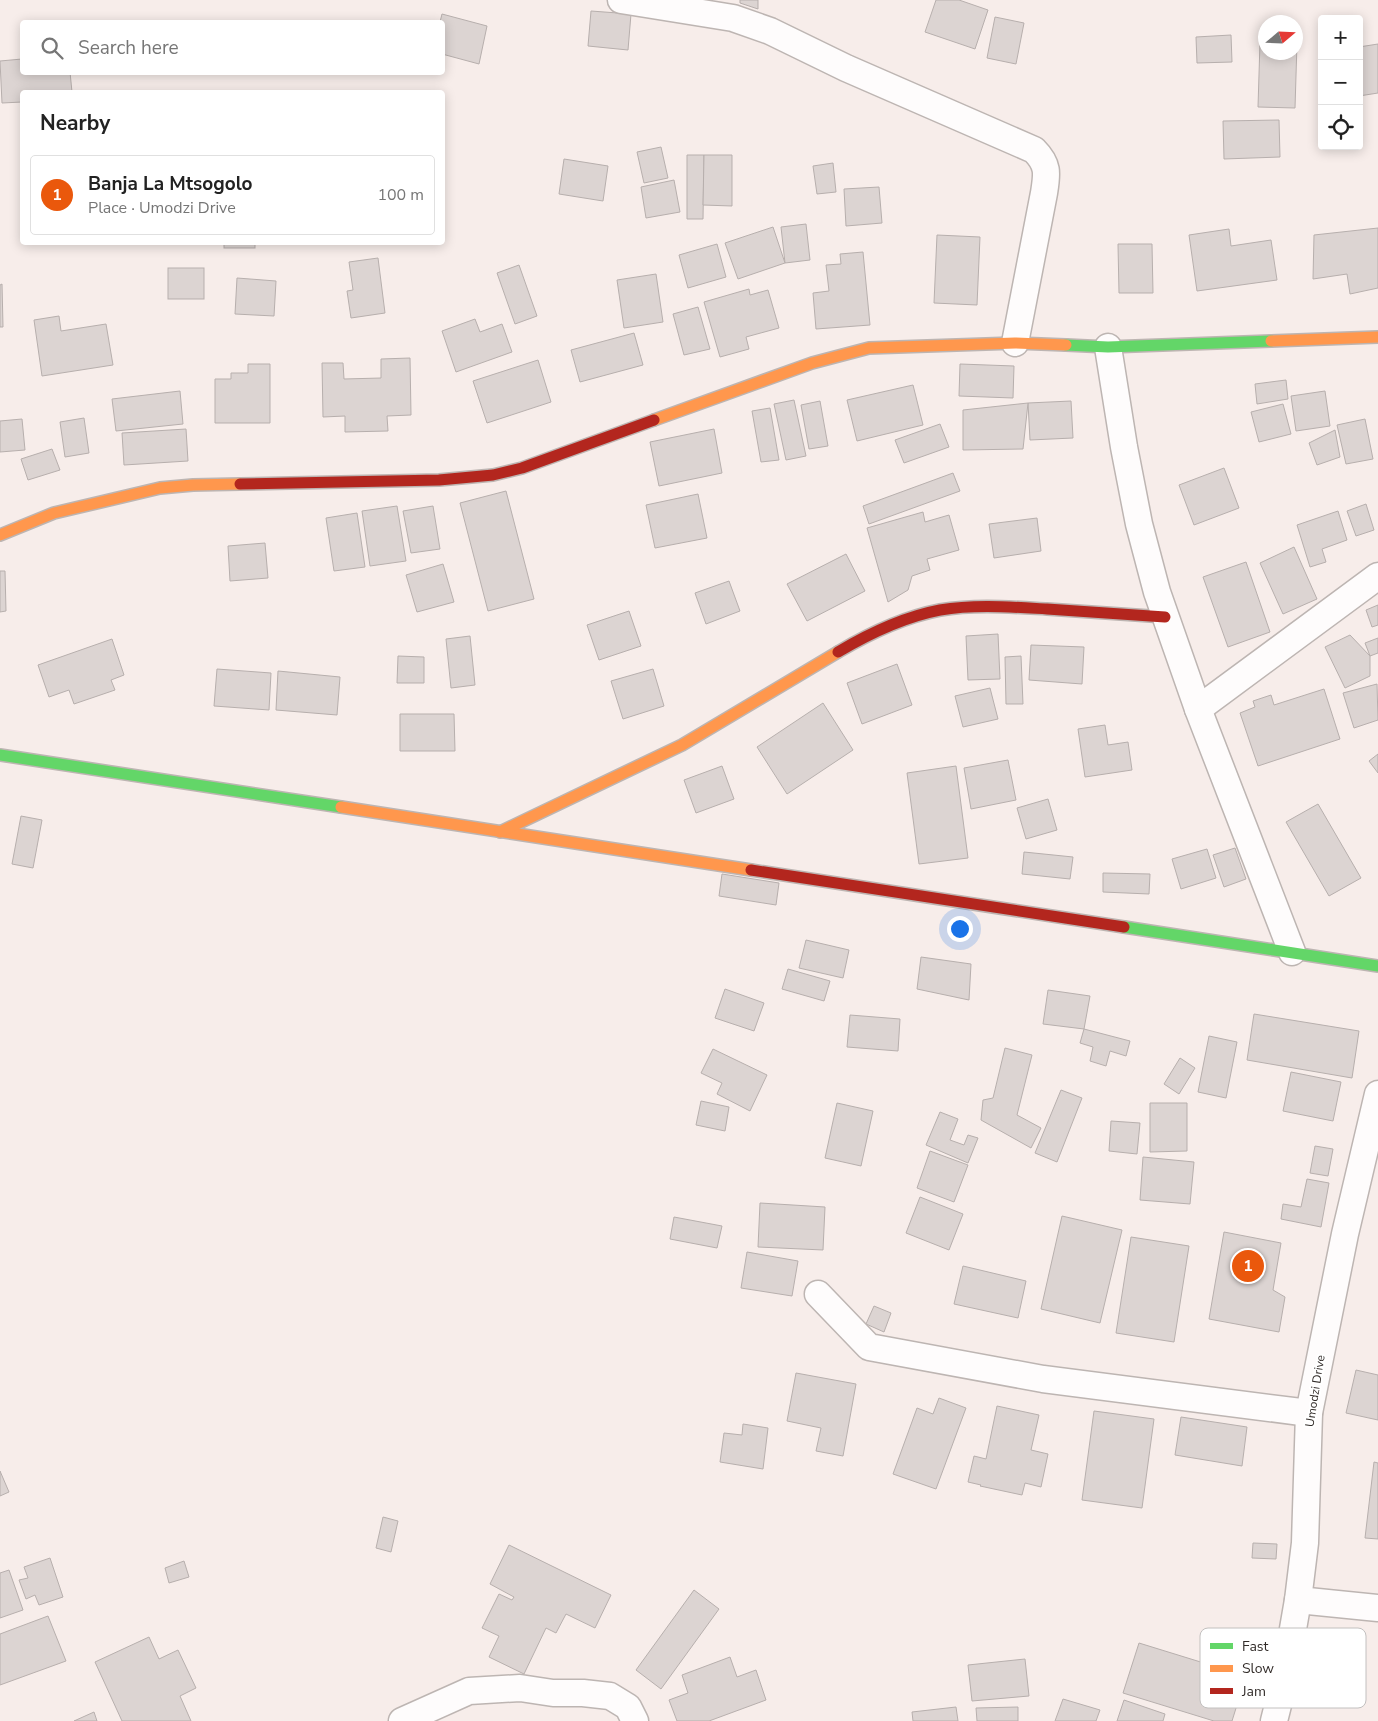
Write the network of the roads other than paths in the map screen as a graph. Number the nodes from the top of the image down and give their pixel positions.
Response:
1 (621, 0) edge
2 (1378, 337) edge
3 (1015, 343) junction
4 (1108, 347) junction
5 (0, 535) edge
6 (1378, 576) edge
7 (1165, 617) junction
8 (1198, 709) junction
9 (0, 755) edge
10 (500, 832) junction
11 (1292, 952) junction
12 (1378, 966) edge
13 (1378, 1094) edge
14 (818, 1294) dead end
15 (1309, 1413) junction
16 (1298, 1600) junction
17 (1378, 1608) edge
18 (1293, 1628) edge
19 (1277, 1708) edge
20 (402, 1721) edge
21 (635, 1721) edge
22 (1274, 1721) edge

1 - 3 street
2 - 4 street
3 - 4 street
3 - 5 street
4 - 7 street
6 - 8 street
7 - 8 street
7 - 10 street
8 - 11 street
9 - 10 street
10 - 11 street
11 - 12 street
13 - 15 street, Umodzi Drive
14 - 15 street
15 - 16 street, Umodzi Drive
16 - 17 street
16 - 18 street, Umodzi Drive
19 - 22 street, Umodzi Drive
20 - 21 street

